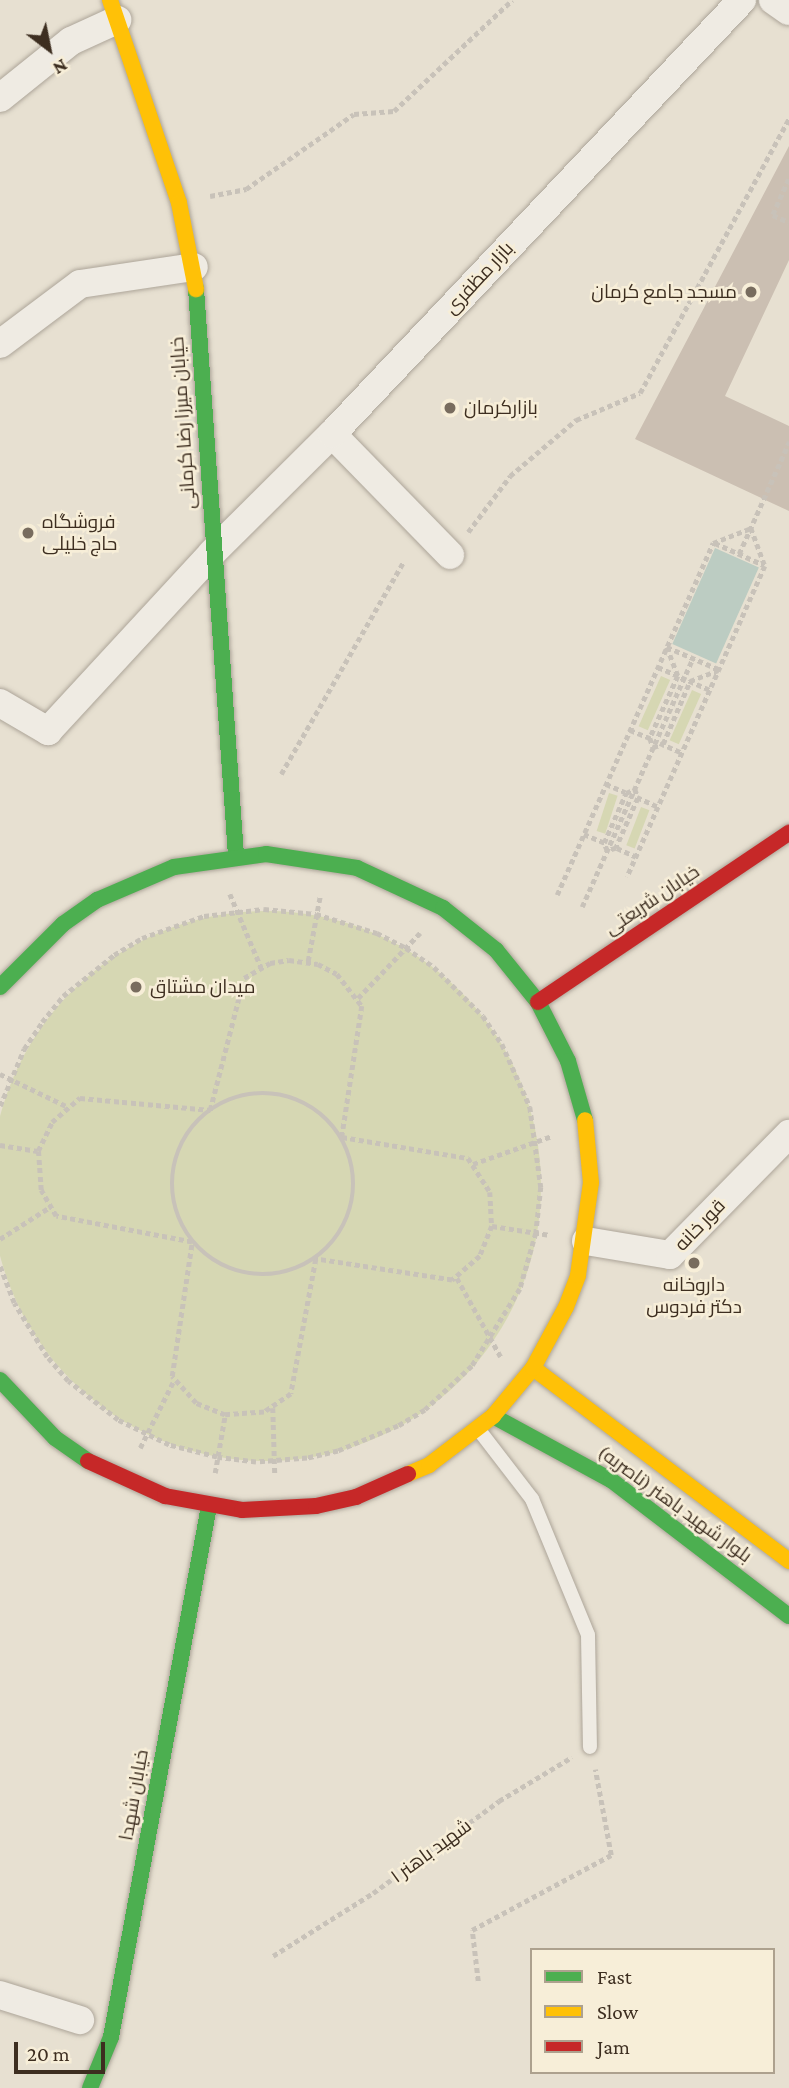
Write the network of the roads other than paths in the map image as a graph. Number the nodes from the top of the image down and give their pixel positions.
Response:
1 (742, 0) edge
2 (773, 0) edge
3 (114, 10) edge
4 (789, 11) edge
5 (0, 98) edge
6 (194, 267) junction
7 (0, 344) edge
8 (332, 434) junction
9 (212, 554) junction
10 (450, 555) road end
11 (0, 703) edge
12 (789, 833) edge
13 (236, 856) junction
14 (0, 988) edge
15 (538, 1002) junction
16 (789, 1134) edge
17 (586, 1241) junction
18 (533, 1368) junction
19 (0, 1380) edge
20 (493, 1416) junction
21 (478, 1429) junction
22 (209, 1506) junction
23 (789, 1561) edge
24 (789, 1616) edge
25 (590, 1747) road end
26 (0, 1995) edge
27 (80, 2020) dead end
28 (90, 2088) edge

1 - 8 street, بازار مظفری
2 - 4 street
3 - 5 street
3 - 6 main road, خیابان میرزا رضا کرمانی
6 - 7 street
6 - 9 main road, خیابان میرزا رضا کرمانی
8 - 9 street, بازار مظفری
8 - 10 street
9 - 11 street, بازار مظفری
9 - 13 main road, خیابان میرزا رضا کرمانی
12 - 15 main road, خیابان شریعتی
13 - 14 main road
13 - 15 main road
15 - 17 main road
16 - 17 street, قور خانه
17 - 18 main road
18 - 20 main road
18 - 23 main road, بلوار شهید باهنر (ناصریه)
19 - 22 main road
20 - 21 main road
20 - 24 main road, بلوار شهید باهنر (ناصریه)
21 - 22 main road
21 - 25 lane
22 - 28 main road, خیابان شهدا
26 - 27 street

